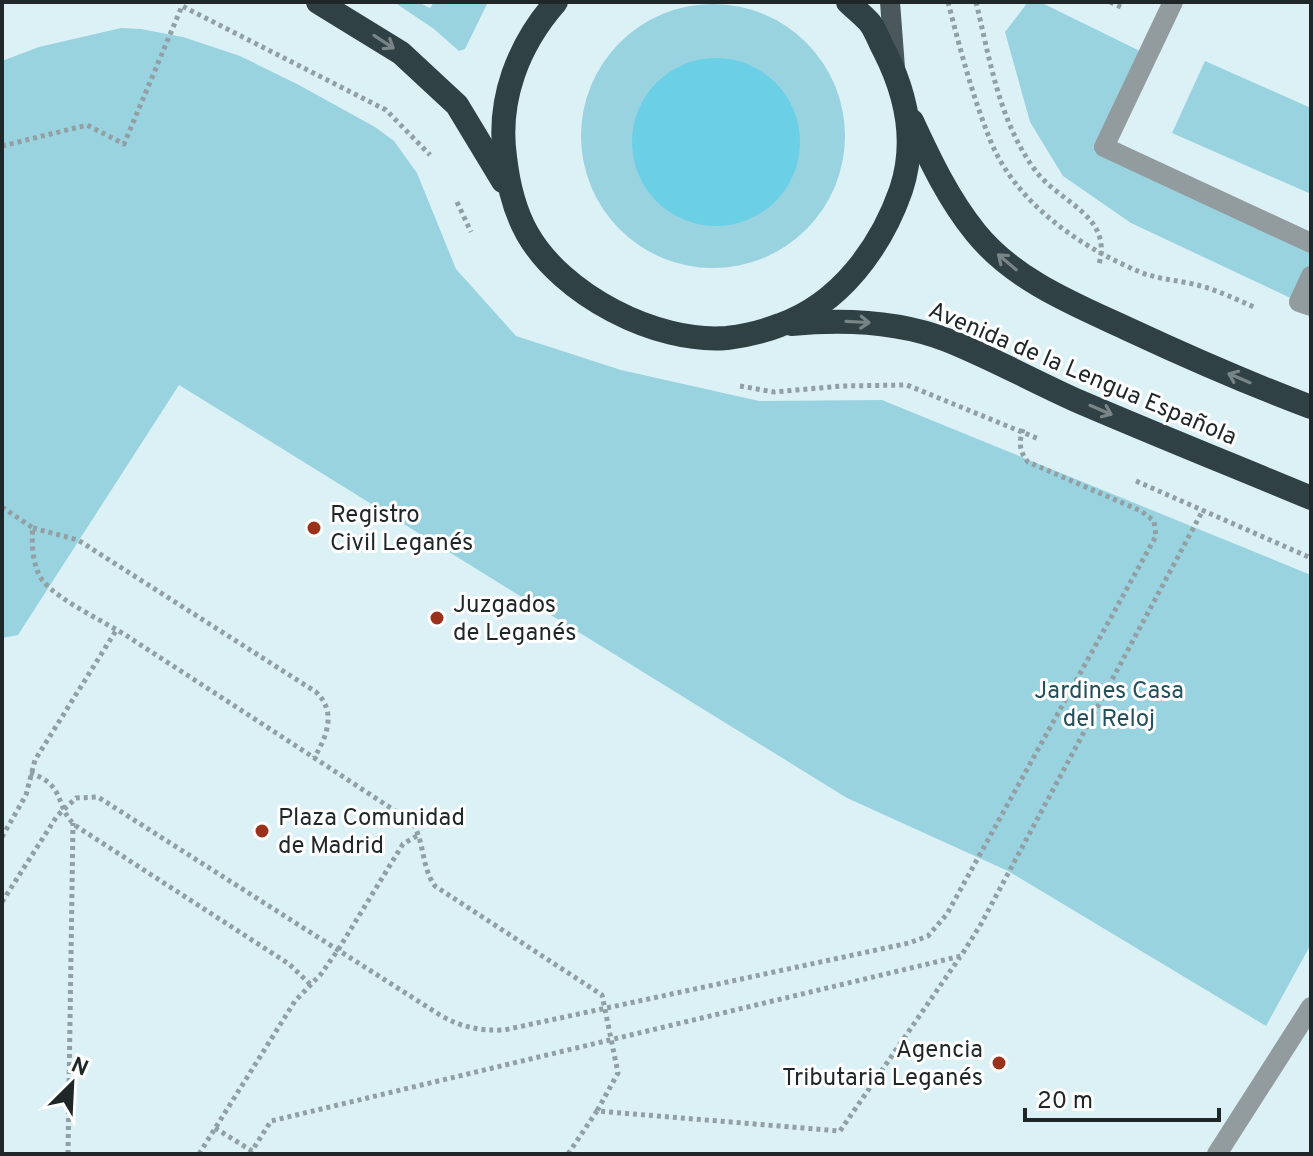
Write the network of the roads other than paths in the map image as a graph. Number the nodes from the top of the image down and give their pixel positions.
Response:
1 (318, 2) edge
2 (556, 2) edge
3 (848, 2) edge
4 (890, 2) edge
5 (1173, 2) edge
6 (895, 72) junction
7 (906, 107) junction
8 (514, 200) junction
9 (1311, 243) edge
10 (1311, 276) edge
11 (1311, 306) edge
12 (781, 325) junction
13 (1311, 407) edge
14 (1311, 498) edge
15 (1311, 1007) edge
16 (1217, 1154) edge

1 -> 8 highway
2 - 8 highway
3 - 6 highway
4 - 6 main road
5 - 9 street
6 - 7 highway
7 - 12 highway
13 -> 7 highway
8 - 12 highway
10 - 11 street
12 -> 14 highway, Avenida de la Lengua Española
15 - 16 street

